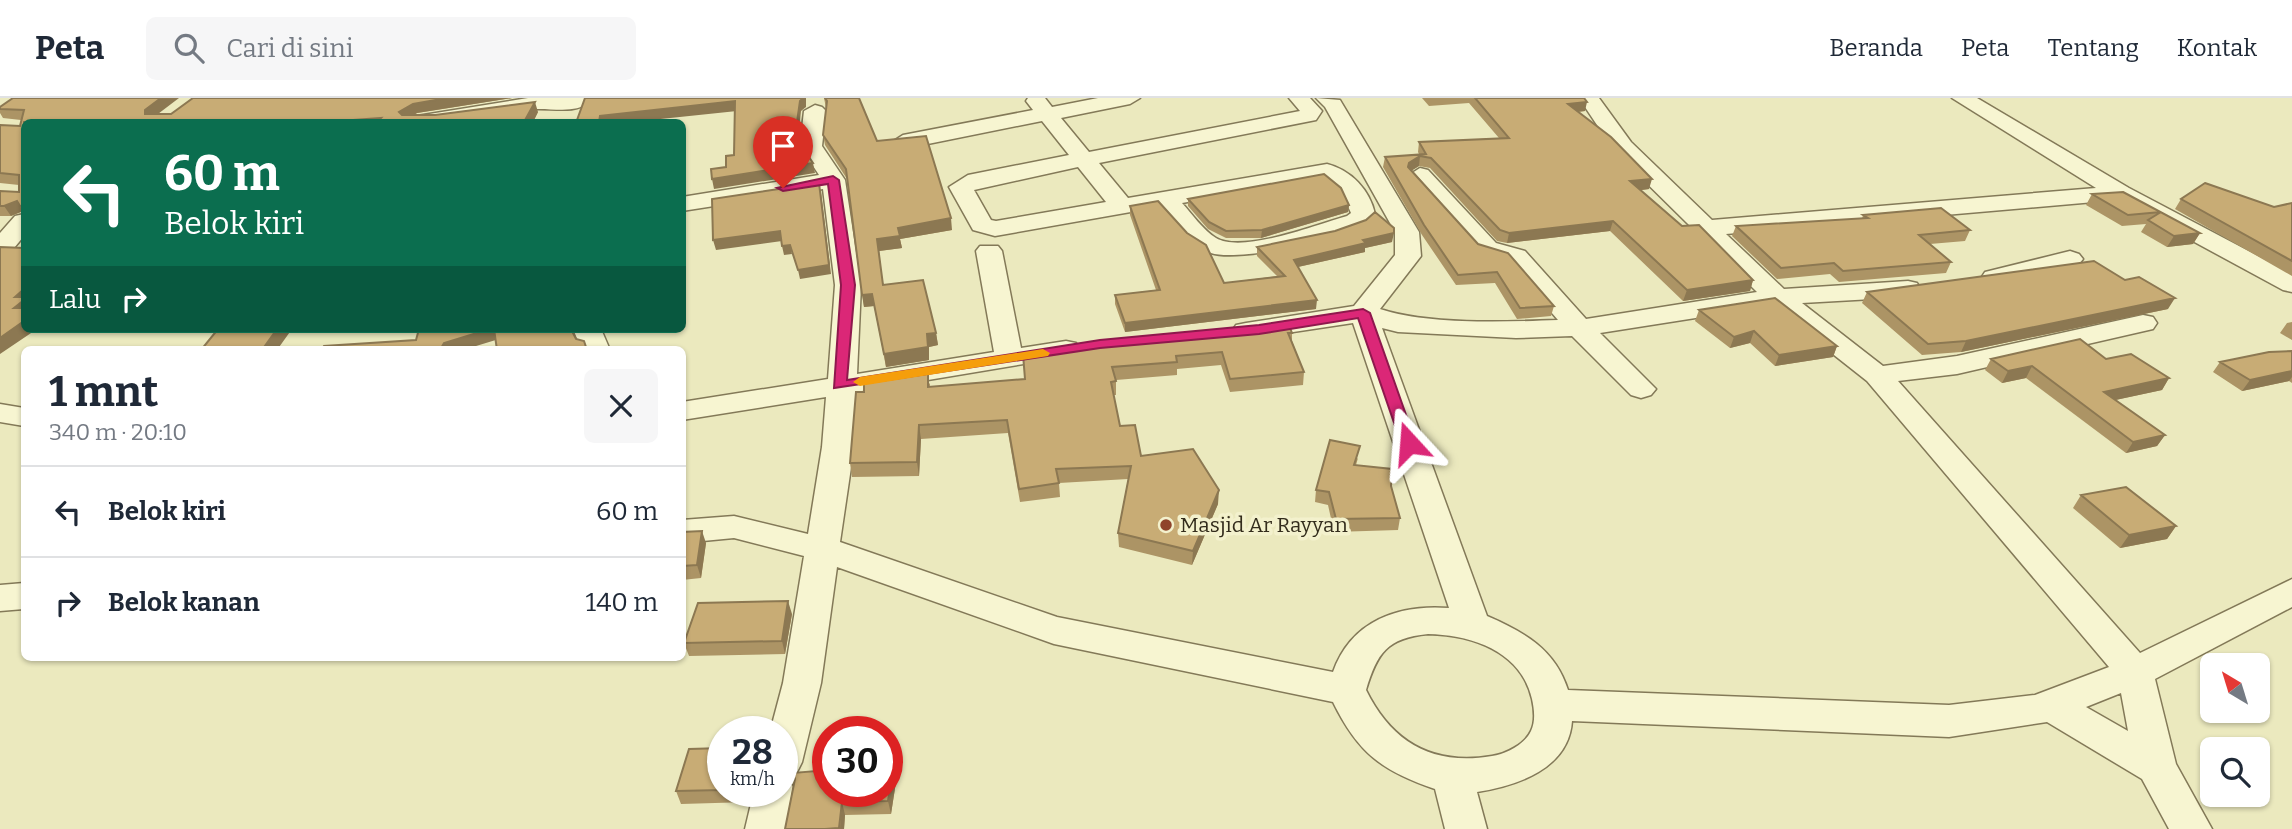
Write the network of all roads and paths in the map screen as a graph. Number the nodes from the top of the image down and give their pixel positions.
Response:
1 (1130, 98) edge
2 (1299, 98) edge
3 (1326, 98) edge
4 (1589, 98) edge
5 (1962, 98) edge
6 (579, 100) edge
7 (1041, 106) edge
8 (815, 111) dead end
9 (436, 119) edge
10 (571, 119) edge
11 (903, 142) edge
12 (1081, 159) junction
13 (1420, 175) edge
14 (833, 180) junction
15 (2121, 193) junction
16 (1165, 199) junction
17 (686, 203) edge
18 (1121, 205) junction
19 (21, 224) edge
20 (1707, 228) junction
21 (0, 249) edge
22 (989, 251) dead end
23 (2070, 259) dead end
24 (2292, 260) edge
25 (2262, 267) junction
26 (1963, 282) edge
27 (2292, 284) edge
28 (1936, 286) edge
29 (1776, 297) junction
30 (1363, 313) junction
31 (2143, 323) dead end
32 (1579, 328) junction
33 (1219, 333) edge
34 (1087, 346) edge
35 (1009, 358) junction
36 (1877, 375) junction
37 (840, 385) junction
38 (1641, 390) dead end
39 (686, 410) edge
40 (0, 413) edge
41 (21, 416) edge
42 (686, 532) edge
43 (823, 549) junction
44 (2292, 592) edge
45 (21, 596) edge
46 (0, 598) edge
47 (1472, 624) junction
48 (2136, 672) junction
49 (1347, 690) junction
50 (1556, 705) junction
51 (2050, 705) junction
52 (794, 716) edge
53 (2156, 767) junction
54 (1452, 776) junction
55 (771, 807) edge
56 (766, 829) edge
57 (1466, 829) edge
58 (2191, 829) edge

1 - 7 street
2 - 12 street
3 - 30 street
4 - 20 street
5 - 15 street
6 - 9 street
6 - 10 street
7 - 11 street
7 - 12 street
8 - 14 street
12 - 18 street
12 - 18 street
13 - 32 street
14 - 17 street
14 - 37 street
15 - 20 street
15 - 25 street
16 - 16 street
16 - 18 street
19 - 21 street
20 - 29 street
22 - 35 street
23 - 26 street
24 - 25 street
25 - 27 street
28 - 29 street
29 - 32 street
29 - 36 street
30 - 32 street
30 - 33 street
30 - 47 street
31 - 36 street
32 - 38 street
34 - 35 street
35 - 37 street
36 - 48 street
37 - 39 street
37 - 43 street
40 - 41 street
42 - 43 street
43 - 49 street
43 - 52 street
44 - 48 street
45 - 46 street
47 - 49 street
47 - 50 street
48 - 51 street
48 - 53 street
49 - 54 street
50 - 51 street
50 - 54 street
51 - 53 street
53 - 58 street
54 - 57 street
55 - 56 street

